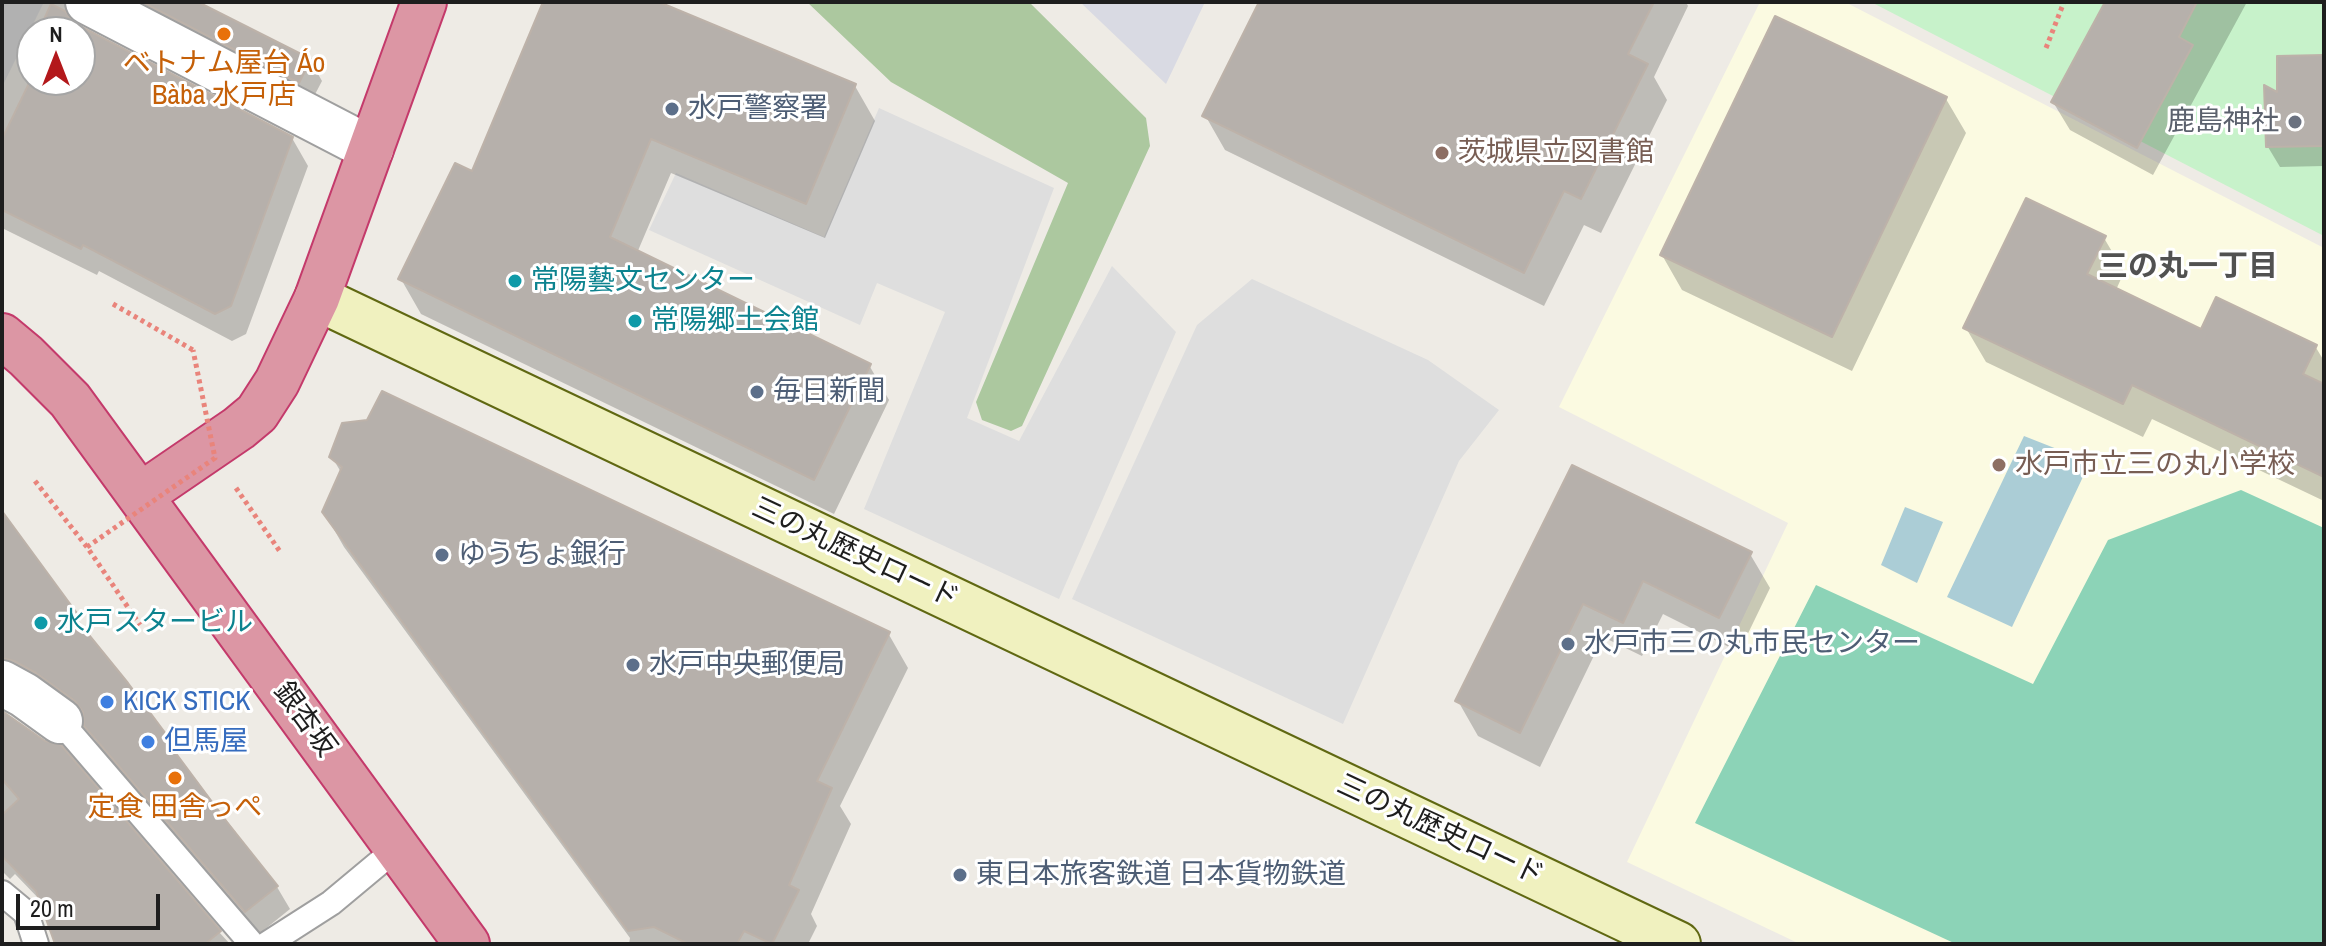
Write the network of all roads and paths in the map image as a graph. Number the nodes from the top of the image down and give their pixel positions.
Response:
1 (88, 2) edge
2 (424, 2) edge
3 (2064, 2) edge
4 (2046, 48) dead end
5 (371, 149) junction
6 (317, 298) junction
7 (113, 304) dead end
8 (2, 336) edge
9 (215, 458) junction
10 (223, 470) dead end
11 (35, 481) dead end
12 (232, 482) dead end
13 (141, 495) junction
14 (87, 547) junction
15 (281, 553) dead end
16 (140, 625) dead end
17 (2, 683) edge
18 (60, 721) joint
19 (397, 848) junction
20 (2, 893) edge
21 (36, 944) edge
22 (252, 944) edge
23 (267, 944) edge
24 (467, 944) edge
25 (1678, 944) edge

1 - 5 street
2 - 5 highway
3 - 4 path
5 - 6 highway
6 - 13 highway
6 - 25 street, 三の丸歴史ロード
7 - 9 path, bridge
8 - 13 highway, 銀杏坂
9 - 10 path
9 - 14 path, bridge
11 - 14 path
12 - 15 path
13 - 19 highway, 銀杏坂
14 - 16 path
17 - 18 street
18 - 22 lane
19 - 23 lane
19 - 24 highway, 銀杏坂
20 - 21 lane

